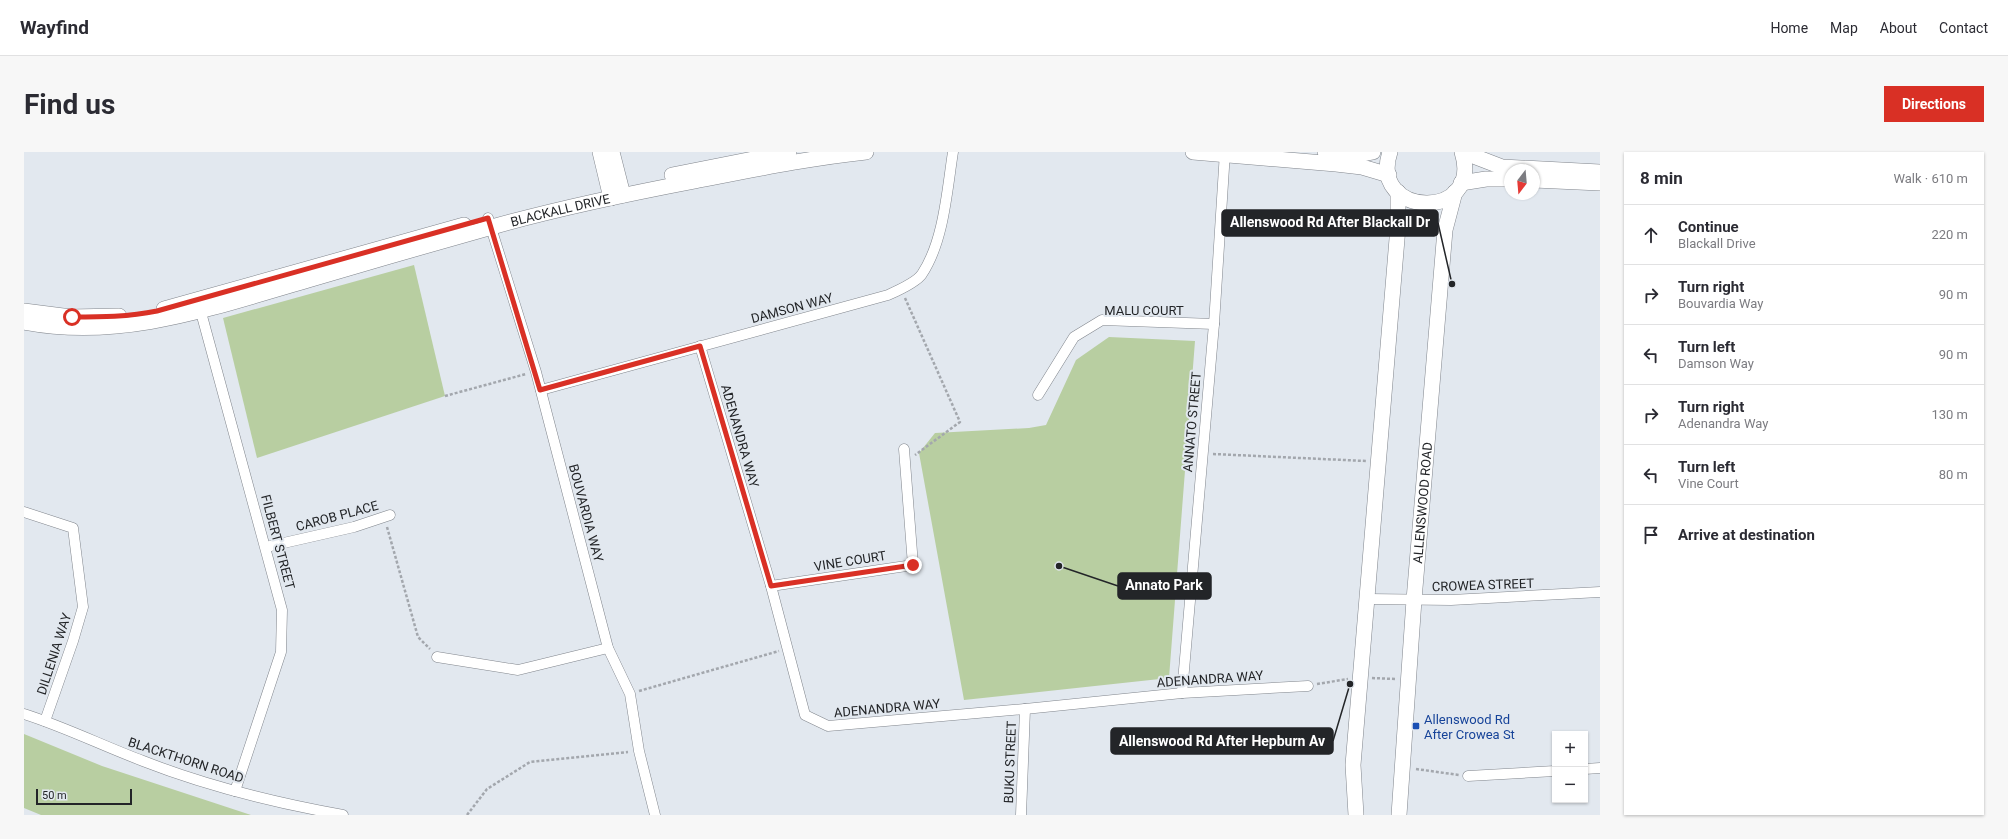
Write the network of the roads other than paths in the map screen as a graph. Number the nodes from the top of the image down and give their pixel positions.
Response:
1 (600, 152) edge
2 (612, 152) edge
3 (789, 152) edge
4 (866, 152) edge
5 (953, 152) edge
6 (1193, 152) edge
7 (1325, 152) edge
8 (1373, 152) edge
9 (1462, 152) edge
10 (1224, 153) edge
11 (1390, 153) edge
12 (836, 154) edge
13 (1600, 172) edge
14 (1389, 175) junction
15 (1504, 179) edge
16 (1540, 180) edge
17 (1600, 183) edge
18 (1458, 188) junction
19 (616, 192) junction
20 (1398, 192) junction
21 (489, 223) junction
22 (199, 305) junction
23 (24, 311) edge
24 (24, 322) edge
25 (1214, 324) junction
26 (700, 346) junction
27 (540, 390) junction
28 (1038, 395) dead end
29 (904, 449) dead end
30 (24, 512) edge
31 (387, 516) road end
32 (266, 547) junction
33 (771, 586) junction
34 (1600, 592) edge
35 (1368, 599) junction
36 (1414, 600) junction
37 (608, 648) junction
38 (437, 657) road end
39 (1308, 686) dead end
40 (1182, 693) junction
41 (1026, 709) junction
42 (24, 714) edge
43 (45, 721) junction
44 (1600, 768) edge
45 (1588, 769) edge
46 (1552, 771) edge
47 (1468, 776) road end
48 (235, 791) junction
49 (344, 815) edge
50 (655, 815) edge
51 (1021, 815) edge
52 (1356, 815) edge
53 (1399, 815) edge

1 - 19 main road
2 - 19 main road
3 - 19 main road, BLACKALL DRIVE
4 - 12 main road, BLACKALL DRIVE
5 - 26 street, DAMSON WAY
6 - 10 main road
7 - 8 main road
8 - 11 main road
9 - 13 main road
9 - 18 main road, ALLENSWOOD ROAD
10 - 14 main road
10 - 25 street, ANNATO STREET
11 - 14 main road
12 - 19 main road, BLACKALL DRIVE
14 - 20 main road
15 - 18 main road
16 - 17 main road
18 - 20 main road
18 - 36 main road, ALLENSWOOD ROAD
19 - 21 main road, BLACKALL DRIVE
20 - 35 main road
21 - 22 main road, BLACKALL DRIVE
21 - 27 street, BOUVARDIA WAY
22 - 23 main road, BLACKALL DRIVE
22 - 24 main road, BLACKALL DRIVE
22 - 32 street, FILBERT STREET
25 - 28 street, MALU COURT
25 - 40 street, ANNATO STREET
26 - 27 street, DAMSON WAY
26 - 33 street, ADENANDRA WAY
27 - 37 street, BOUVARDIA WAY
29 - 33 street, VINE COURT
30 - 43 street, DILLENIA WAY
31 - 32 street, CAROB PLACE
32 - 48 street, FILBERT STREET
33 - 41 street, ADENANDRA WAY
34 - 36 street, CROWEA STREET
35 - 36 street, CROWEA STREET
35 - 52 main road
36 - 53 main road, ALLENSWOOD ROAD
37 - 38 street
37 - 50 street, BOUVARDIA WAY
39 - 40 street, ADENANDRA WAY
40 - 41 street, ADENANDRA WAY
41 - 51 street, BUKU STREET
42 - 43 street, BLACKTHORN ROAD
43 - 48 street, BLACKTHORN ROAD
44 - 45 street
46 - 47 street
48 - 49 street, BLACKTHORN ROAD

